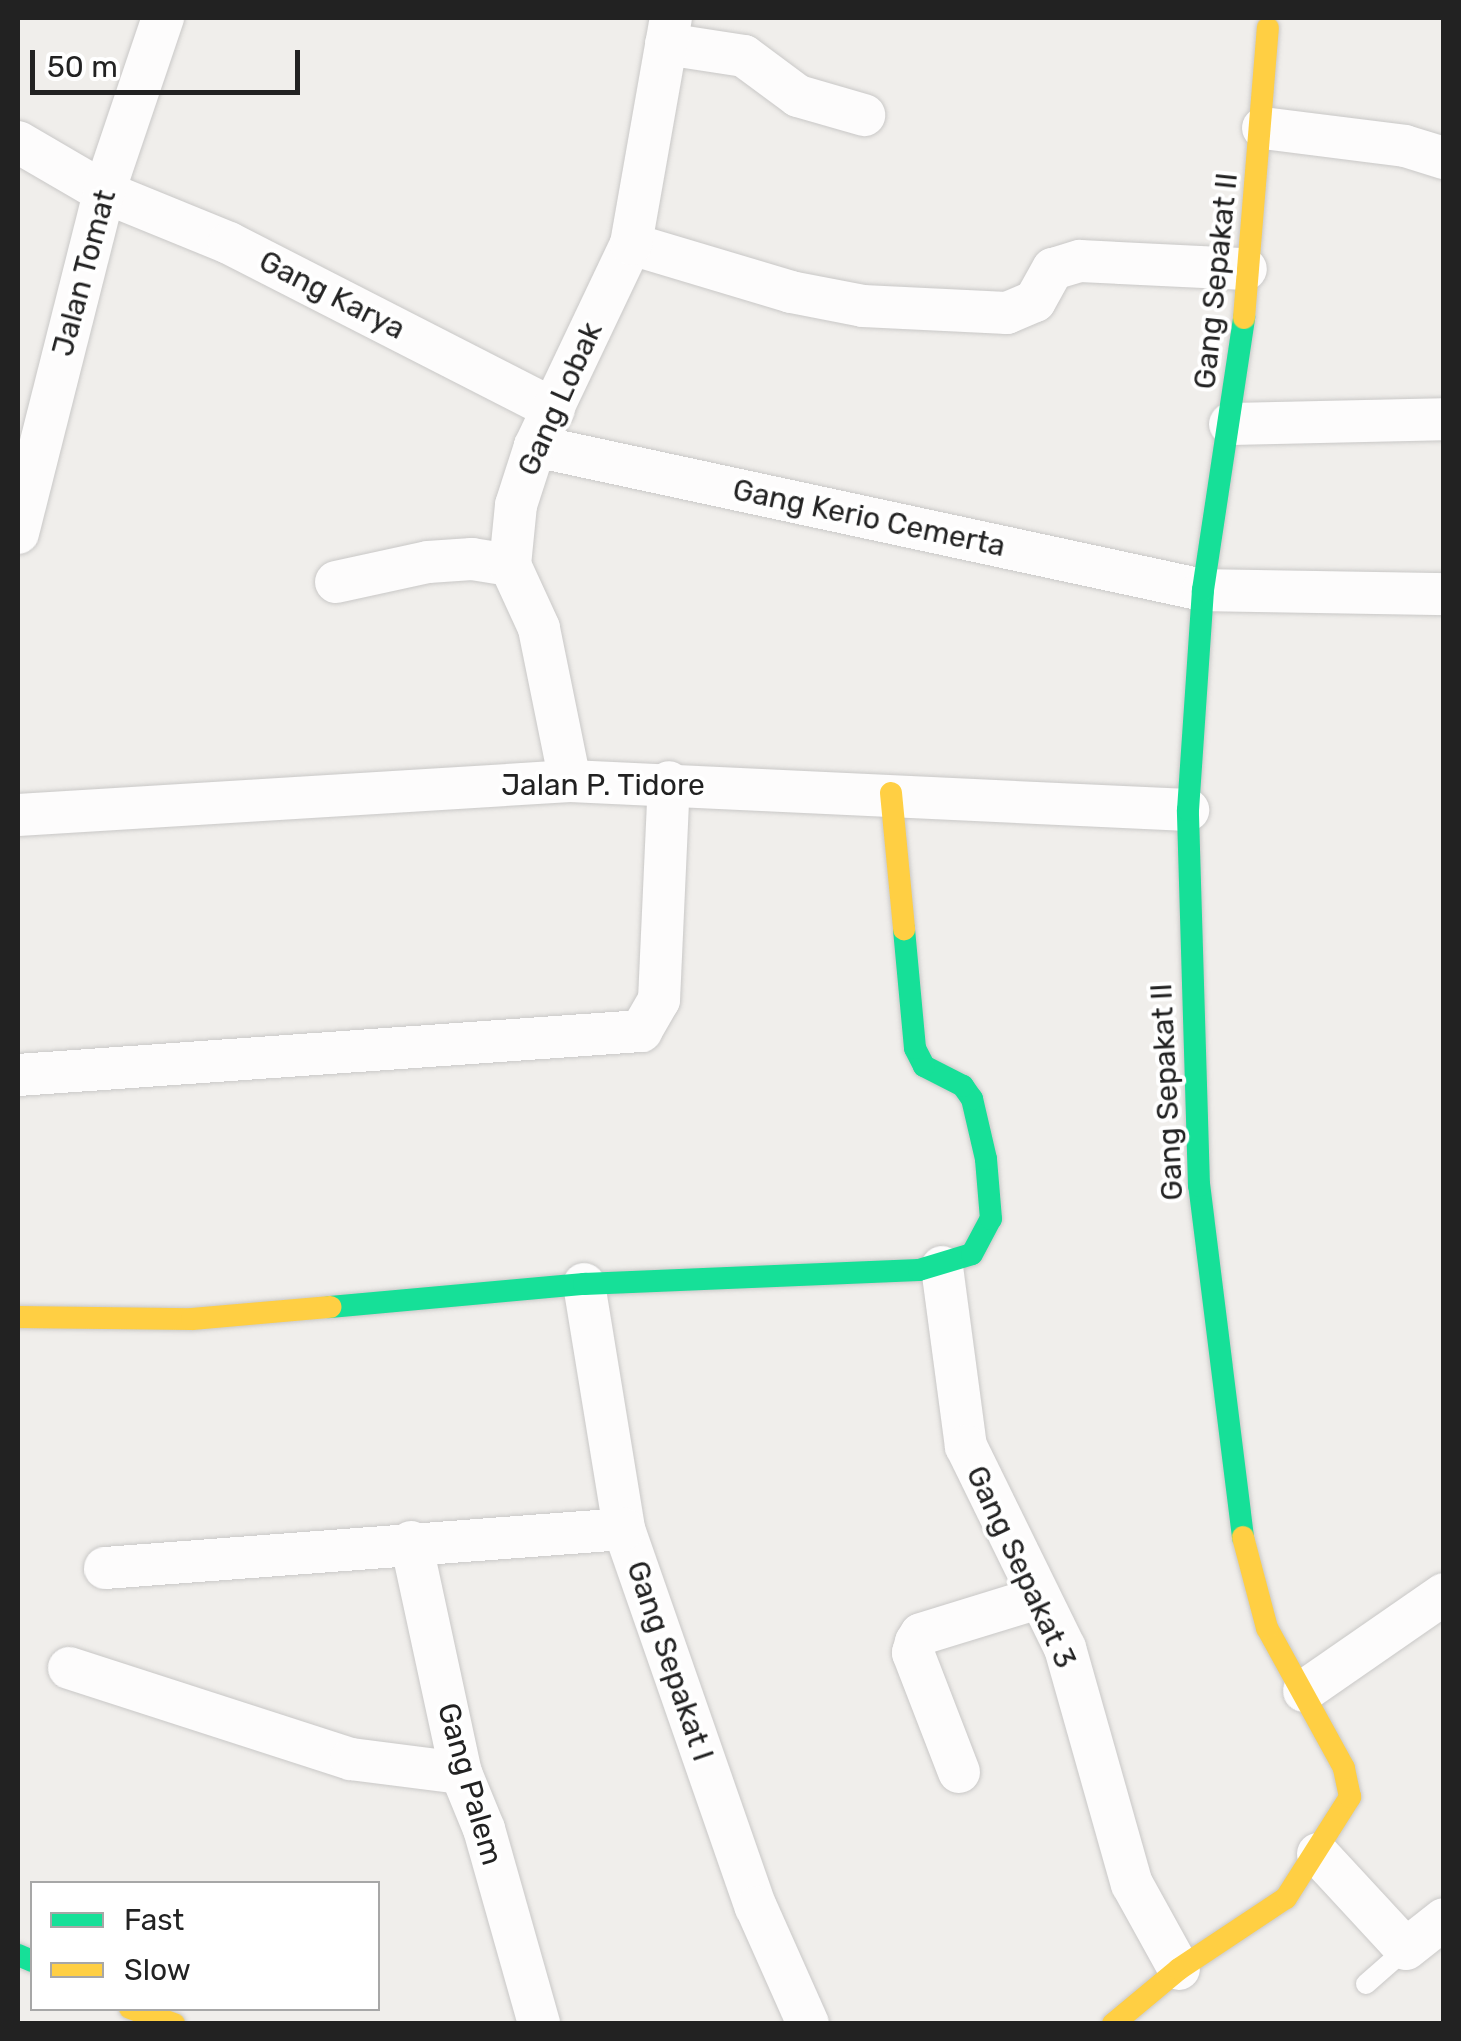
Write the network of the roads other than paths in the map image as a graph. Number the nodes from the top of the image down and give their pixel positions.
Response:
1 (163, 18) edge
2 (1268, 28) dead end
3 (668, 30) edge
4 (864, 115) dead end
5 (1263, 128) junction
6 (18, 142) edge
7 (1444, 158) edge
8 (104, 192) junction
9 (630, 244) junction
10 (1246, 269) junction
11 (1444, 419) edge
12 (1230, 424) junction
13 (545, 427) junction
14 (18, 533) edge
15 (510, 565) junction
16 (336, 582) dead end
17 (1203, 590) junction
18 (1444, 594) edge
19 (570, 780) junction
20 (669, 782) junction
21 (891, 793) junction
22 (1188, 810) junction
23 (18, 816) edge
24 (18, 1075) edge
25 (942, 1267) junction
26 (584, 1284) junction
27 (18, 1317) edge
28 (624, 1529) junction
29 (410, 1542) junction
30 (105, 1568) dead end
31 (1444, 1594) edge
32 (1038, 1598) junction
33 (68, 1668) dead end
34 (1304, 1691) junction
35 (959, 1772) dead end
36 (462, 1774) junction
37 (1318, 1854) junction
38 (1444, 1919) edge
39 (1406, 1949) junction
40 (1179, 1969) junction
41 (1366, 1984) dead end
42 (138, 2011) edge
43 (174, 2024) edge
44 (539, 2024) edge
45 (808, 2024) edge
46 (1113, 2024) edge

1 - 8 street, Jalan Tomat
2 - 5 street, Gang Sepakat II
3 - 4 street
3 - 9 street, Gang Lobak
5 - 7 street
5 - 10 street, Gang Sepakat II
6 - 8 street, Gang Karya
8 - 13 street, Gang Karya
8 - 14 street, Jalan Tomat
9 - 10 street
9 - 13 street, Gang Lobak
10 - 12 street, Gang Sepakat II
11 - 12 street
12 - 17 street, Gang Sepakat II
13 - 15 street, Gang Lobak
13 - 17 street, Gang Kerio Cemerta
15 - 16 street
15 - 19 street, Gang Lobak
17 - 18 street, Gang Kerio Cemerta
17 - 22 street, Gang Sepakat II
19 - 20 street, Jalan P. Tidore
19 - 23 street, Jalan P. Tidore
20 - 21 street, Jalan P. Tidore
20 - 24 street
21 - 22 street, Jalan P. Tidore
21 - 25 street
22 - 34 street, Gang Sepakat II
25 - 26 street
25 - 32 street, Gang Sepakat 3
26 - 27 street
26 - 28 street, Gang Sepakat I
28 - 29 street
28 - 45 street, Gang Sepakat I
29 - 30 street
29 - 36 street, Gang Palem
31 - 34 street
32 - 35 street
32 - 40 street, Gang Sepakat 3
33 - 36 street
34 - 37 street, Gang Sepakat II
36 - 44 street, Gang Palem
37 - 39 street
37 - 40 street, Gang Sepakat II
38 - 39 street
39 - 41 lane
40 - 46 street, Gang Sepakat II
42 - 43 street

